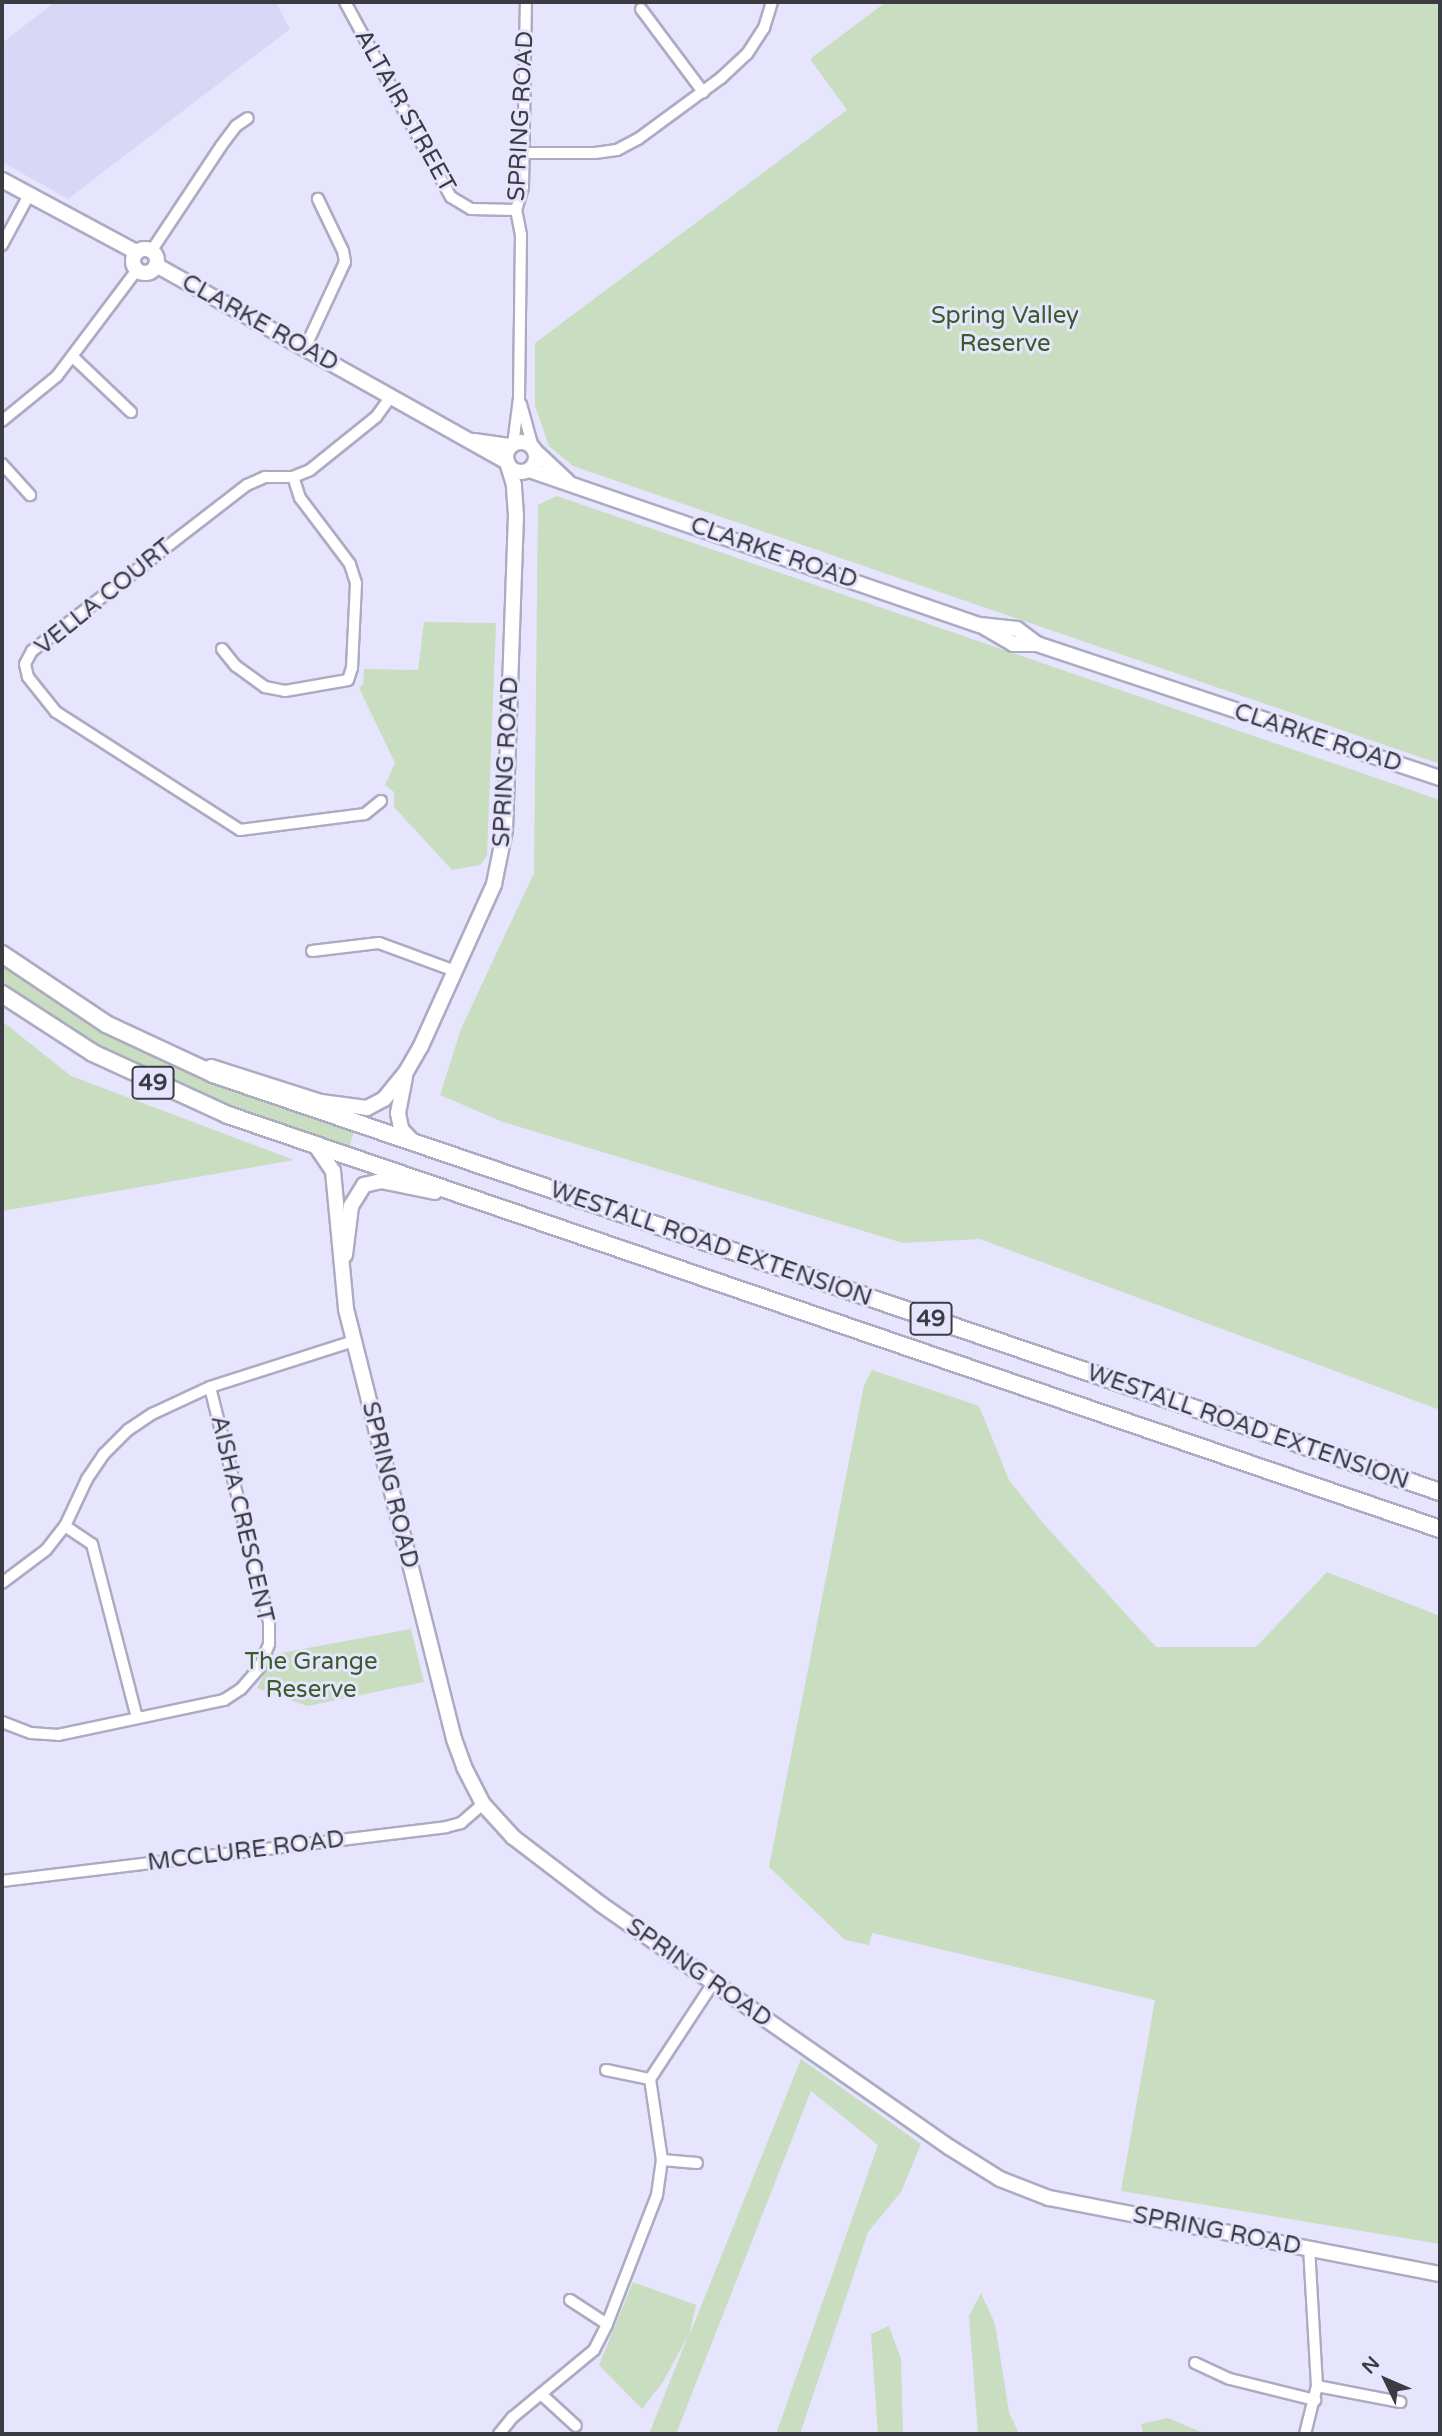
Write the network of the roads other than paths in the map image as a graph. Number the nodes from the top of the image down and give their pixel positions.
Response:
1 (345, 2) edge
2 (526, 2) edge
3 (772, 2) edge
4 (641, 9) dead end
5 (703, 92) junction
6 (248, 118) dead end
7 (523, 153) junction
8 (2, 180) edge
9 (29, 195) junction
10 (318, 200) dead end
11 (516, 210) junction
12 (2, 245) edge
13 (152, 250) junction
14 (136, 252) junction
15 (156, 265) junction
16 (137, 270) junction
17 (305, 348) junction
18 (73, 357) junction
19 (391, 396) junction
20 (519, 398) junction
21 (131, 412) dead end
22 (2, 421) edge
23 (474, 441) junction
24 (512, 445) junction
25 (534, 449) junction
26 (507, 463) junction
27 (2, 464) edge
28 (528, 471) junction
29 (293, 477) junction
30 (568, 482) junction
31 (30, 495) dead end
32 (516, 516) junction
33 (222, 649) dead end
34 (1440, 778) edge
35 (381, 801) dead end
36 (312, 951) dead end
37 (2, 954) edge
38 (455, 971) junction
39 (2, 995) edge
40 (183, 1062) junction
41 (407, 1072) junction
42 (414, 1143) junction
43 (316, 1146) junction
44 (498, 1208) junction
45 (343, 1284) junction
46 (354, 1341) junction
47 (210, 1387) junction
48 (1440, 1492) edge
49 (65, 1526) junction
50 (1440, 1529) edge
51 (2, 1583) edge
52 (137, 1718) junction
53 (2, 1721) edge
54 (483, 1804) junction
55 (2, 1881) edge
56 (713, 1983) junction
57 (606, 2070) dead end
58 (650, 2079) junction
59 (662, 2160) junction
60 (697, 2163) dead end
61 (1309, 2249) junction
62 (1440, 2274) edge
63 (570, 2300) dead end
64 (607, 2325) junction
65 (1195, 2363) dead end
66 (1317, 2386) junction
67 (541, 2394) junction
68 (1315, 2400) junction
69 (1400, 2402) dead end
70 (576, 2426) dead end
71 (499, 2434) edge
72 (1304, 2434) edge

1 - 11 street, ALTAIR STREET
2 - 7 street, SPRING ROAD
3 - 5 street
4 - 5 street
5 - 7 street
6 - 13 street
7 - 11 street, SPRING ROAD
8 - 9 main road
9 - 12 street
9 - 14 main road
10 - 17 street
11 - 20 street, SPRING ROAD
13 - 14 main road
13 - 15 main road
14 - 16 main road
15 - 16 main road
15 - 17 main road, CLARKE ROAD
16 - 18 street
17 - 19 main road, CLARKE ROAD
18 - 21 street
18 - 22 street
19 - 23 main road, CLARKE ROAD
19 - 29 street, VELLA COURT
20 - 24 street, SPRING ROAD
20 - 25 street, SPRING ROAD
23 - 24 main road, CLARKE ROAD
23 - 26 main road, CLARKE ROAD
24 - 25 main road
24 - 26 main road
25 - 28 main road
25 - 30 main road, CLARKE ROAD
26 - 28 main road
26 - 32 main road, SPRING ROAD
27 - 31 street
28 - 30 main road, CLARKE ROAD
28 - 32 main road, SPRING ROAD
29 - 33 street
29 - 35 street, VELLA COURT
30 - 34 main road, CLARKE ROAD
32 - 38 main road, SPRING ROAD
36 - 38 street
37 - 40 highway, WESTALL ROAD EXTENSION / 49
38 - 41 main road, SPRING ROAD
39 - 43 highway, WESTALL ROAD EXTENSION / 49
40 - 41 main road, SPRING ROAD
40 - 42 highway, WESTALL ROAD EXTENSION / 49
41 - 42 main road, SPRING ROAD
42 - 48 highway, WESTALL ROAD EXTENSION / 49
43 - 44 highway, WESTALL ROAD EXTENSION / 49
43 - 45 main road, SPRING ROAD
44 - 45 main road, SPRING ROAD
44 - 50 highway, WESTALL ROAD EXTENSION / 49
45 - 46 main road, SPRING ROAD
46 - 47 street
46 - 54 main road, SPRING ROAD
47 - 49 street
47 - 52 street, AISHA CRESCENT
49 - 51 street
49 - 52 street
52 - 53 street, AISHA CRESCENT
54 - 55 street, MCCLURE ROAD
54 - 56 main road, SPRING ROAD
56 - 58 street
56 - 61 main road, SPRING ROAD
57 - 58 street
58 - 59 street
59 - 60 street
59 - 64 street
61 - 62 main road, SPRING ROAD
61 - 66 street
63 - 64 street
64 - 67 street
65 - 68 street
66 - 68 street
66 - 69 street
67 - 70 street
67 - 71 street
68 - 72 street

